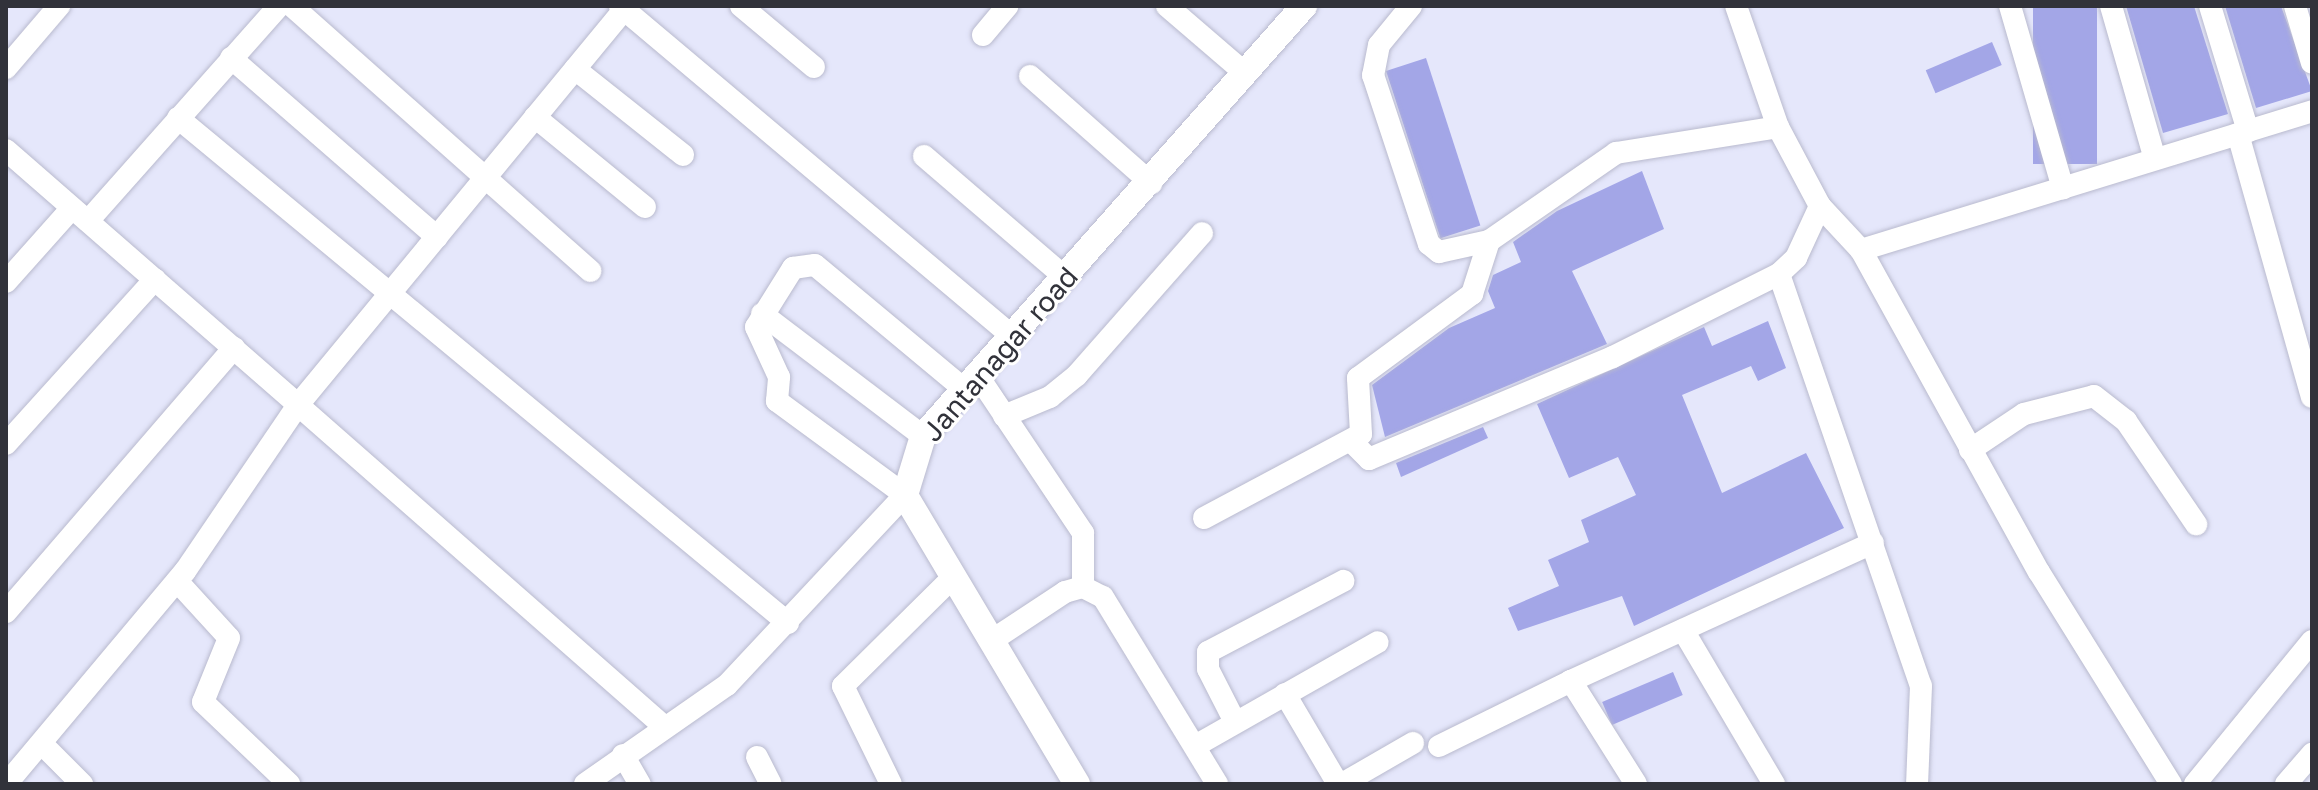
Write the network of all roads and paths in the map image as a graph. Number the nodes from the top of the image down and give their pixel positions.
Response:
1 (59, 6) edge
2 (279, 6) edge
3 (292, 6) edge
4 (741, 6) edge
5 (1007, 6) edge
6 (1167, 6) edge
7 (1304, 6) edge
8 (1411, 6) edge
9 (1736, 6) edge
10 (2010, 6) edge
11 (2111, 6) edge
12 (2210, 6) edge
13 (2295, 6) edge
14 (624, 7) edge
15 (983, 35) dead end
16 (231, 58) junction
17 (2312, 63) edge
18 (814, 67) dead end
19 (6, 68) edge
20 (575, 69) junction
21 (1246, 74) junction
22 (1030, 76) dead end
23 (2308, 112) edge
24 (535, 117) junction
25 (178, 118) junction
26 (1778, 127) junction
27 (2243, 133) junction
28 (2312, 135) edge
29 (6, 150) edge
30 (683, 155) dead end
31 (924, 156) dead end
32 (2155, 159) junction
33 (488, 178) junction
34 (1151, 183) junction
35 (2063, 188) junction
36 (1820, 206) junction
37 (645, 207) dead end
38 (80, 215) junction
39 (1202, 233) dead end
40 (437, 237) junction
41 (1489, 241) junction
42 (1861, 250) junction
43 (590, 271) dead end
44 (1779, 274) junction
45 (1066, 278) junction
46 (155, 279) junction
47 (6, 282) edge
48 (391, 289) junction
49 (762, 314) junction
50 (1012, 336) junction
51 (234, 348) junction
52 (971, 383) junction
53 (2312, 397) edge
54 (298, 405) junction
55 (1004, 416) junction
56 (923, 436) junction
57 (1352, 442) junction
58 (6, 444) edge
59 (1970, 450) junction
60 (905, 495) junction
61 (1204, 518) dead end
62 (2196, 524) dead end
63 (1873, 543) junction
64 (953, 577) junction
65 (177, 581) junction
66 (1343, 581) dead end
67 (1083, 587) junction
68 (6, 612) edge
69 (788, 623) junction
70 (1683, 630) junction
71 (994, 639) junction
72 (2312, 641) edge
73 (1378, 642) dead end
74 (1571, 681) junction
75 (1285, 694) junction
76 (1234, 720) junction
77 (665, 727) junction
78 (1413, 743) dead end
79 (44, 746) junction
80 (1195, 746) junction
81 (1439, 746) dead end
82 (2312, 754) edge
83 (623, 755) junction
84 (757, 757) dead end
85 (6, 784) edge
86 (82, 784) edge
87 (289, 784) edge
88 (585, 784) edge
89 (640, 784) edge
90 (771, 784) edge
91 (891, 784) edge
92 (1077, 784) edge
93 (1217, 784) edge
94 (1340, 784) edge
95 (1636, 784) edge
96 (1774, 784) edge
97 (1917, 784) edge
98 (2171, 784) edge
99 (2195, 784) edge
100 (2286, 784) edge

1 - 19 street
2 - 16 street
3 - 33 street
4 - 18 street
5 - 15 street
6 - 21 street
7 - 21 street, Jantanagar road
8 - 41 street
9 - 26 street
10 - 35 street
11 - 32 street
12 - 27 street
13 - 17 street
14 - 20 street
14 - 50 street
16 - 25 street
16 - 40 street
20 - 24 street
20 - 30 street
21 - 34 street, Jantanagar road
22 - 34 street
23 - 27 street
23 - 28 street
24 - 33 street
24 - 37 street
25 - 38 street
25 - 48 street
26 - 36 street
26 - 41 street
27 - 32 street
27 - 53 street
29 - 38 street
31 - 45 street
32 - 35 street
33 - 40 street
33 - 43 street
34 - 45 street, Jantanagar road
35 - 42 street
36 - 42 street
36 - 44 street
38 - 46 street
38 - 47 street
39 - 55 street
40 - 48 street
41 - 57 street
42 - 59 street
44 - 57 street
44 - 63 street
45 - 50 street, Jantanagar road
46 - 51 street
46 - 58 street
48 - 54 street
48 - 69 street
49 - 52 street
49 - 56 street
49 - 60 street
50 - 52 street, Jantanagar road
51 - 54 street
51 - 68 street
52 - 55 street
52 - 56 street, Jantanagar road
54 - 65 street
54 - 77 street
55 - 67 street
56 - 60 street, Jantanagar road
57 - 61 street
59 - 62 street
59 - 98 street
60 - 64 street
60 - 69 street
63 - 70 street
63 - 97 street
64 - 71 street
64 - 91 street
65 - 79 street
65 - 87 street
66 - 76 street
67 - 71 street
67 - 80 street
69 - 77 street
70 - 74 street
70 - 96 street
71 - 92 street
72 - 99 street
73 - 75 street
74 - 81 street
74 - 95 street
75 - 76 street
75 - 94 street
76 - 80 street
77 - 83 street
78 - 94 street
79 - 85 street
79 - 86 street
80 - 93 street
82 - 100 street
83 - 88 street
83 - 89 street
84 - 90 street

